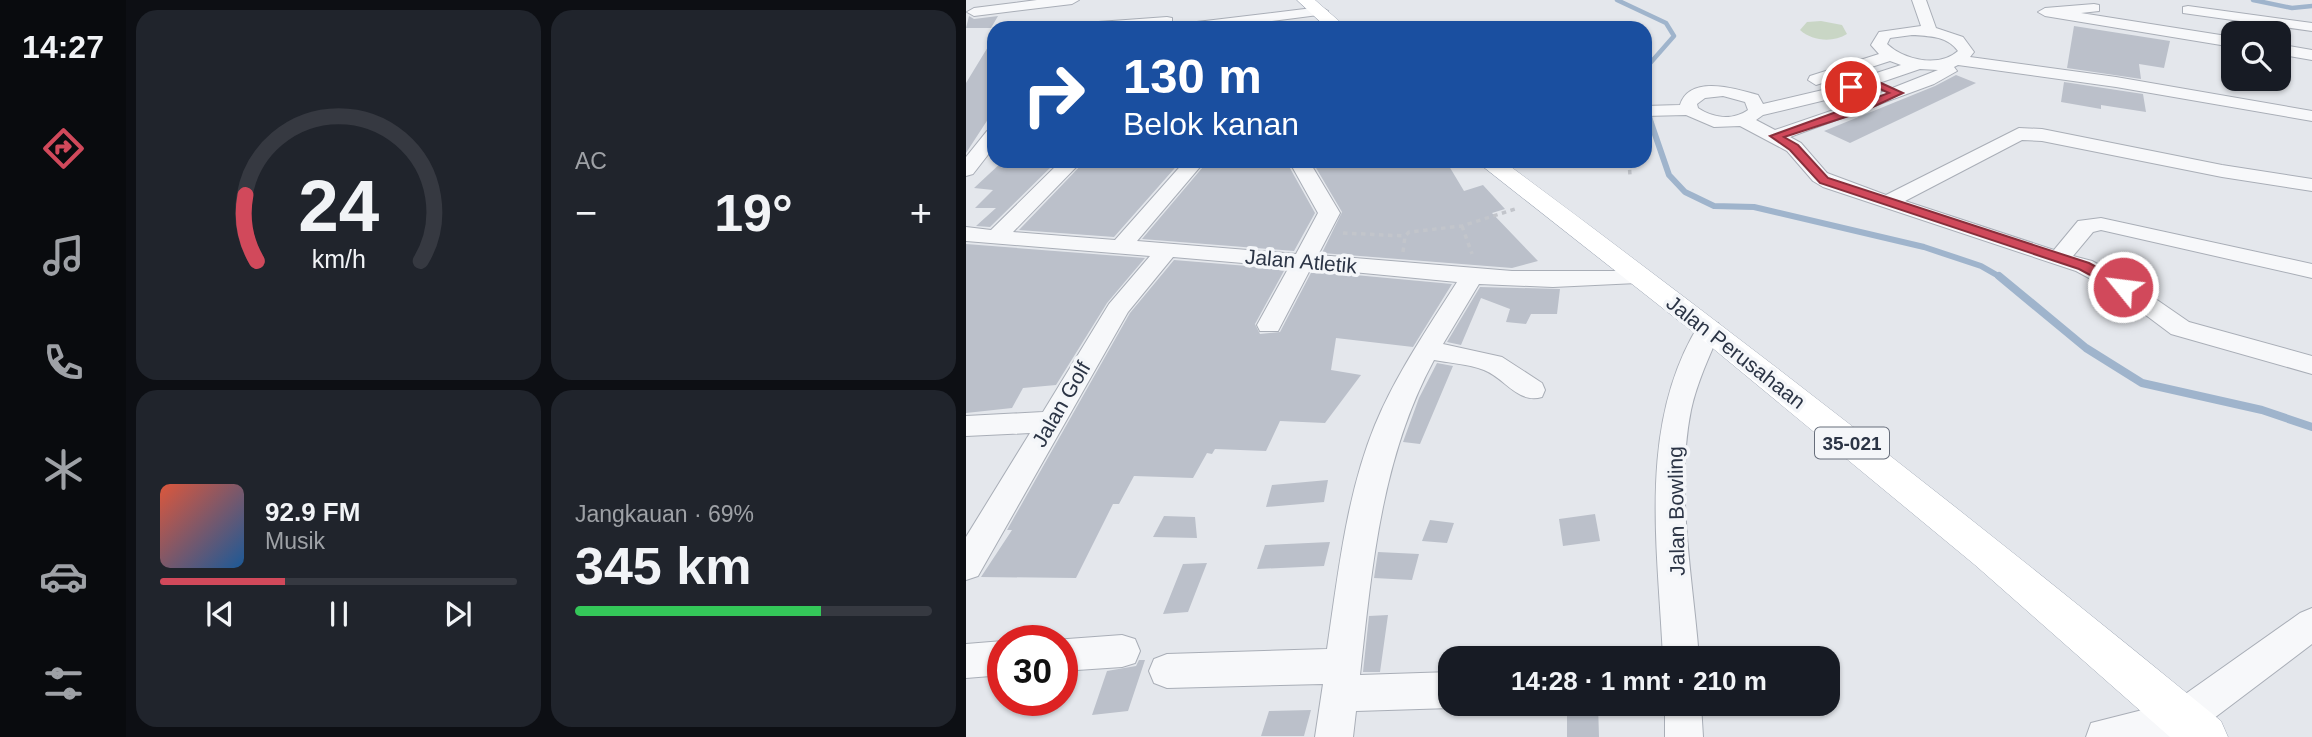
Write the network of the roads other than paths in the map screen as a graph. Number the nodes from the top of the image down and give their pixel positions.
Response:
1 (1072, 0) edge
2 (1919, 0) edge
3 (2171, 0) edge
4 (1318, 4) edge
5 (2088, 4) edge
6 (2188, 10) junction
7 (974, 12) dead end
8 (1170, 21) edge
9 (1332, 21) edge
10 (2233, 21) edge
11 (2121, 25) junction
12 (2291, 27) edge
13 (2312, 27) edge
14 (1930, 31) junction
15 (2221, 33) edge
16 (2221, 39) edge
17 (2291, 52) edge
18 (1891, 55) junction
19 (2312, 55) edge
20 (1955, 57) junction
21 (1922, 63) junction
22 (1870, 81) junction
23 (1898, 93) junction
24 (1746, 95) junction
25 (2312, 103) edge
26 (1681, 110) junction
27 (1652, 111) edge
28 (1749, 116) junction
29 (2312, 116) edge
30 (1775, 136) junction
31 (987, 147) edge
32 (1065, 168) edge
33 (1189, 168) edge
34 (1303, 168) edge
35 (1498, 168) edge
36 (966, 170) edge
37 (2222, 172) junction
38 (2312, 185) edge
39 (2312, 196) edge
40 (1890, 201) junction
41 (966, 234) edge
42 (996, 237) junction
43 (1121, 246) junction
44 (1168, 249) junction
45 (2059, 259) junction
46 (1302, 261) junction
47 (2312, 271) edge
48 (1637, 275) junction
49 (1474, 278) junction
50 (1269, 325) dead end
51 (1709, 329) junction
52 (1429, 350) junction
53 (2312, 365) edge
54 (1532, 390) dead end
55 (1051, 422) junction
56 (966, 426) edge
57 (966, 566) edge
58 (2312, 624) edge
59 (1680, 646) edge
60 (1122, 651) dead end
61 (1078, 653) edge
62 (987, 659) edge
63 (966, 661) edge
64 (1167, 671) dead end
65 (1342, 680) junction
66 (1438, 689) edge
67 (1683, 716) edge
68 (2195, 728) edge
69 (1334, 737) edge
70 (1684, 737) edge
71 (2105, 737) edge

1 - 7 street
2 - 14 street
3 - 6 street
4 - 8 street
4 - 9 main road
5 - 11 street
5 - 11 street
6 - 10 street
6 - 15 street
11 - 16 street
12 - 13 street
14 - 18 street
14 - 20 street
17 - 19 street
18 - 21 street
18 - 24 street
20 - 21 street
20 - 23 street
20 - 25 street
20 - 29 street
21 - 22 street
22 - 23 street
22 - 28 street
23 - 30 street
24 - 26 street
24 - 28 street
26 - 27 street
26 - 28 street
28 - 30 street
30 - 40 street
31 - 36 street
32 - 42 street
33 - 43 street
34 - 46 street
35 - 48 main road, Jalan Perusahaan / 35-021
37 - 38 street
37 - 39 street
37 - 40 street
40 - 45 street
41 - 42 street, Jalan Atletik
42 - 43 street, Jalan Atletik
43 - 44 street, Jalan Atletik
44 - 46 street, Jalan Atletik
44 - 55 street, Jalan Golf
45 - 47 street
45 - 53 street
46 - 49 street, Jalan Atletik
46 - 50 street
48 - 49 street, Jalan Atletik
48 - 51 main road, Jalan Perusahaan / 35-021
49 - 52 street
51 - 59 street, Jalan Bowling
51 - 68 main road, Jalan Perusahaan / 35-021
52 - 54 street
52 - 65 street
55 - 56 street
55 - 57 street, Jalan Golf
58 - 68 street
60 - 61 street
62 - 63 street
64 - 65 street
65 - 66 street
65 - 69 street
67 - 70 street
68 - 71 street

